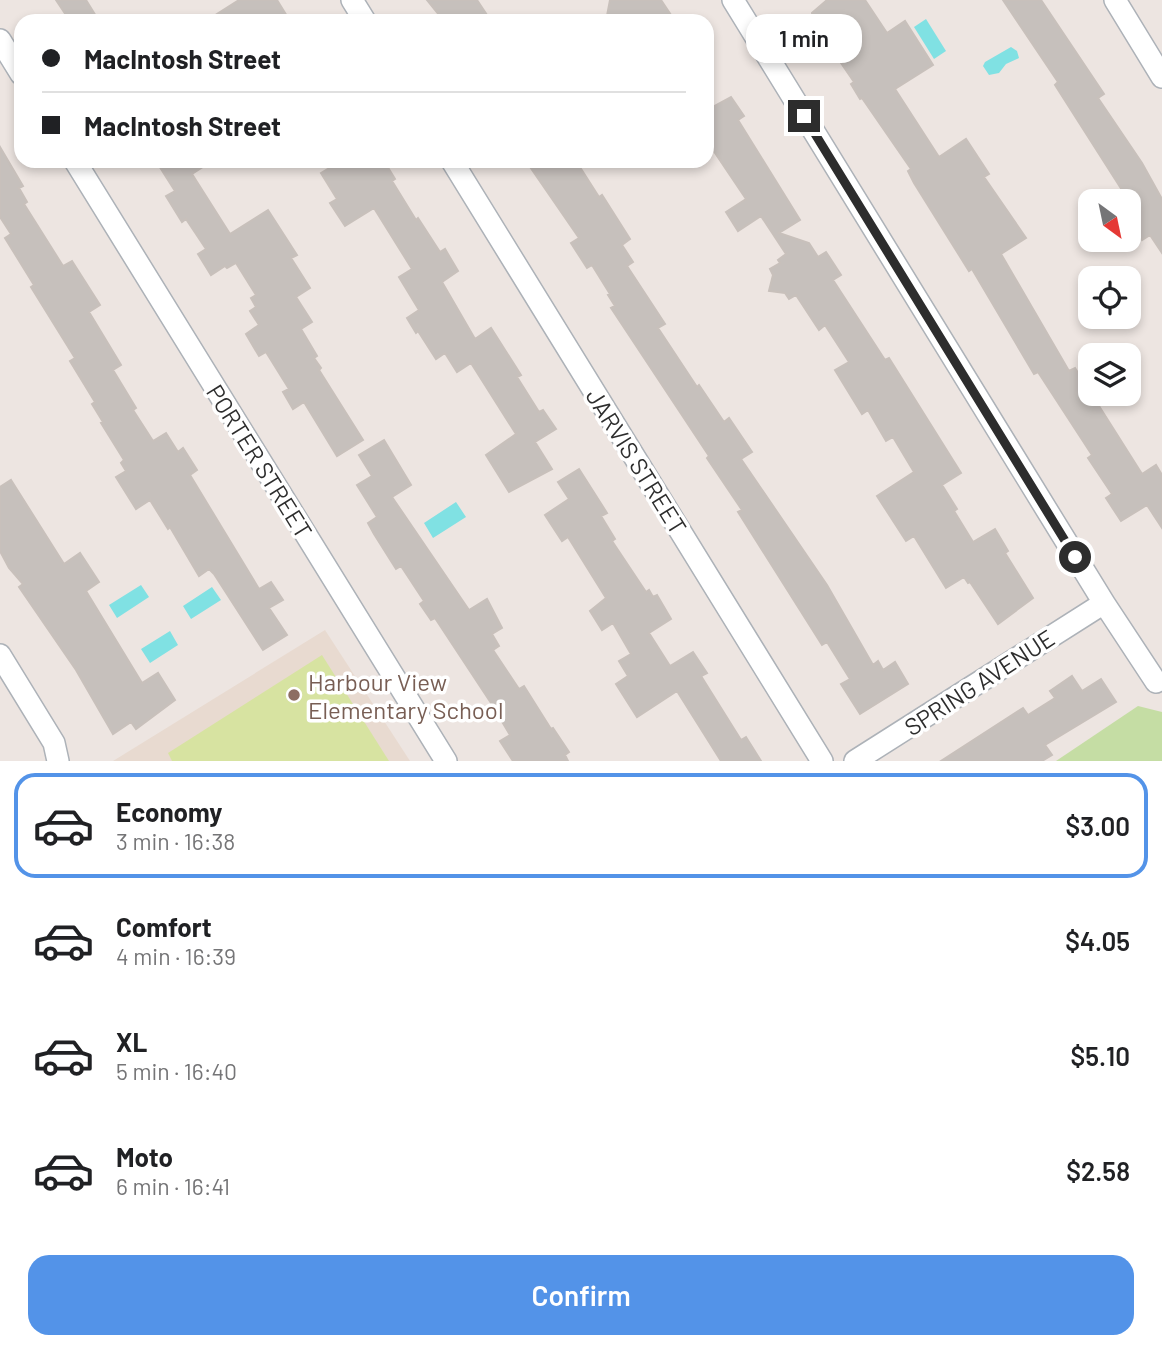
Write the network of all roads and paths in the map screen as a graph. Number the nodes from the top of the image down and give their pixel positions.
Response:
1 (733, 0) edge
2 (1115, 0) edge
3 (0, 40) edge
4 (14, 63) edge
5 (1162, 77) edge
6 (79, 168) edge
7 (456, 168) edge
8 (1104, 603) junction
9 (0, 655) edge
10 (1156, 682) dead end
11 (58, 761) edge
12 (446, 761) edge
13 (822, 761) edge
14 (855, 761) edge

1 - 8 street
2 - 5 street
3 - 4 street
6 - 12 street, PORTER STREET
7 - 13 street, JARVIS STREET
8 - 10 street
8 - 14 street, SPRING AVENUE
9 - 11 street

